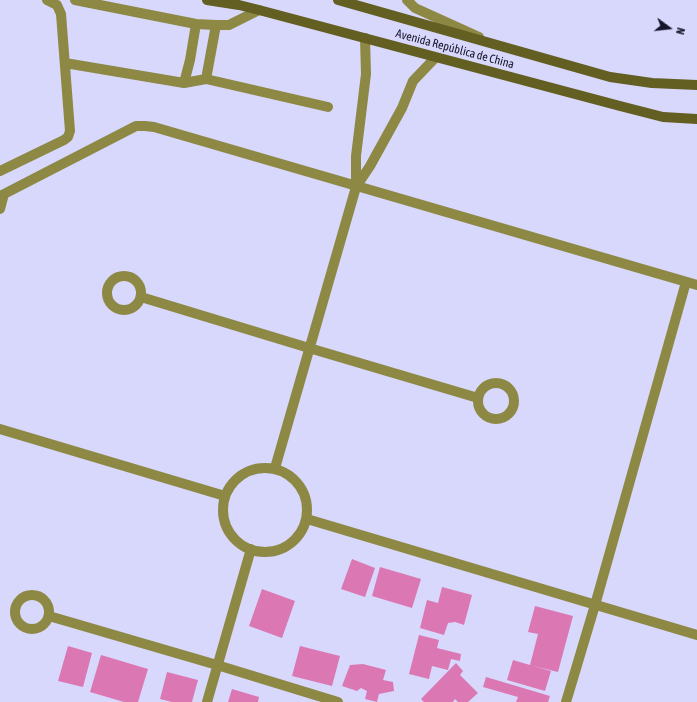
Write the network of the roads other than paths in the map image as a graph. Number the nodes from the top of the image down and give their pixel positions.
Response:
1 (47, 0) edge
2 (75, 0) edge
3 (207, 0) edge
4 (338, 0) edge
5 (407, 0) edge
6 (259, 10) junction
7 (196, 24) junction
8 (216, 25) junction
9 (365, 38) junction
10 (500, 46) junction
11 (435, 58) junction
12 (65, 63) junction
13 (206, 79) junction
14 (184, 83) junction
15 (697, 85) edge
16 (328, 107) dead end
17 (697, 119) edge
18 (0, 171) edge
19 (356, 186) junction
20 (2, 195) edge
21 (0, 209) edge
22 (686, 282) junction
23 (697, 285) edge
24 (141, 297) dead end
25 (309, 348) junction
26 (478, 398) dead end
27 (0, 429) edge
28 (275, 468) junction
29 (225, 496) junction
30 (307, 519) junction
31 (250, 549) junction
32 (595, 605) junction
33 (49, 616) dead end
34 (697, 635) edge
35 (217, 665) junction
36 (207, 702) edge
37 (338, 702) edge
38 (566, 702) edge

1 - 12 street
2 - 7 street
3 - 6 main road, Avenida República de China
4 - 10 main road, Avenida República de China
5 - 10 street
6 - 8 street
6 - 9 main road, Avenida República de China
7 - 8 street
7 - 14 street
8 - 13 street
9 - 11 main road, Avenida República de China
9 - 19 street
10 - 15 main road, Avenida República de China
11 - 17 main road, Avenida República de China
11 - 19 street
12 - 14 street
12 - 18 street
13 - 14 street
13 - 16 street
19 - 20 street
19 - 22 street
19 - 25 street
20 - 21 street
22 - 23 street
22 - 32 street
24 - 25 street
25 - 26 street
25 - 28 street
27 - 29 street
28 - 29 street
28 - 30 street
29 - 31 street
30 - 31 street
30 - 32 street
31 - 35 street
32 - 34 street
32 - 38 street
33 - 35 street
35 - 36 street
35 - 37 street

